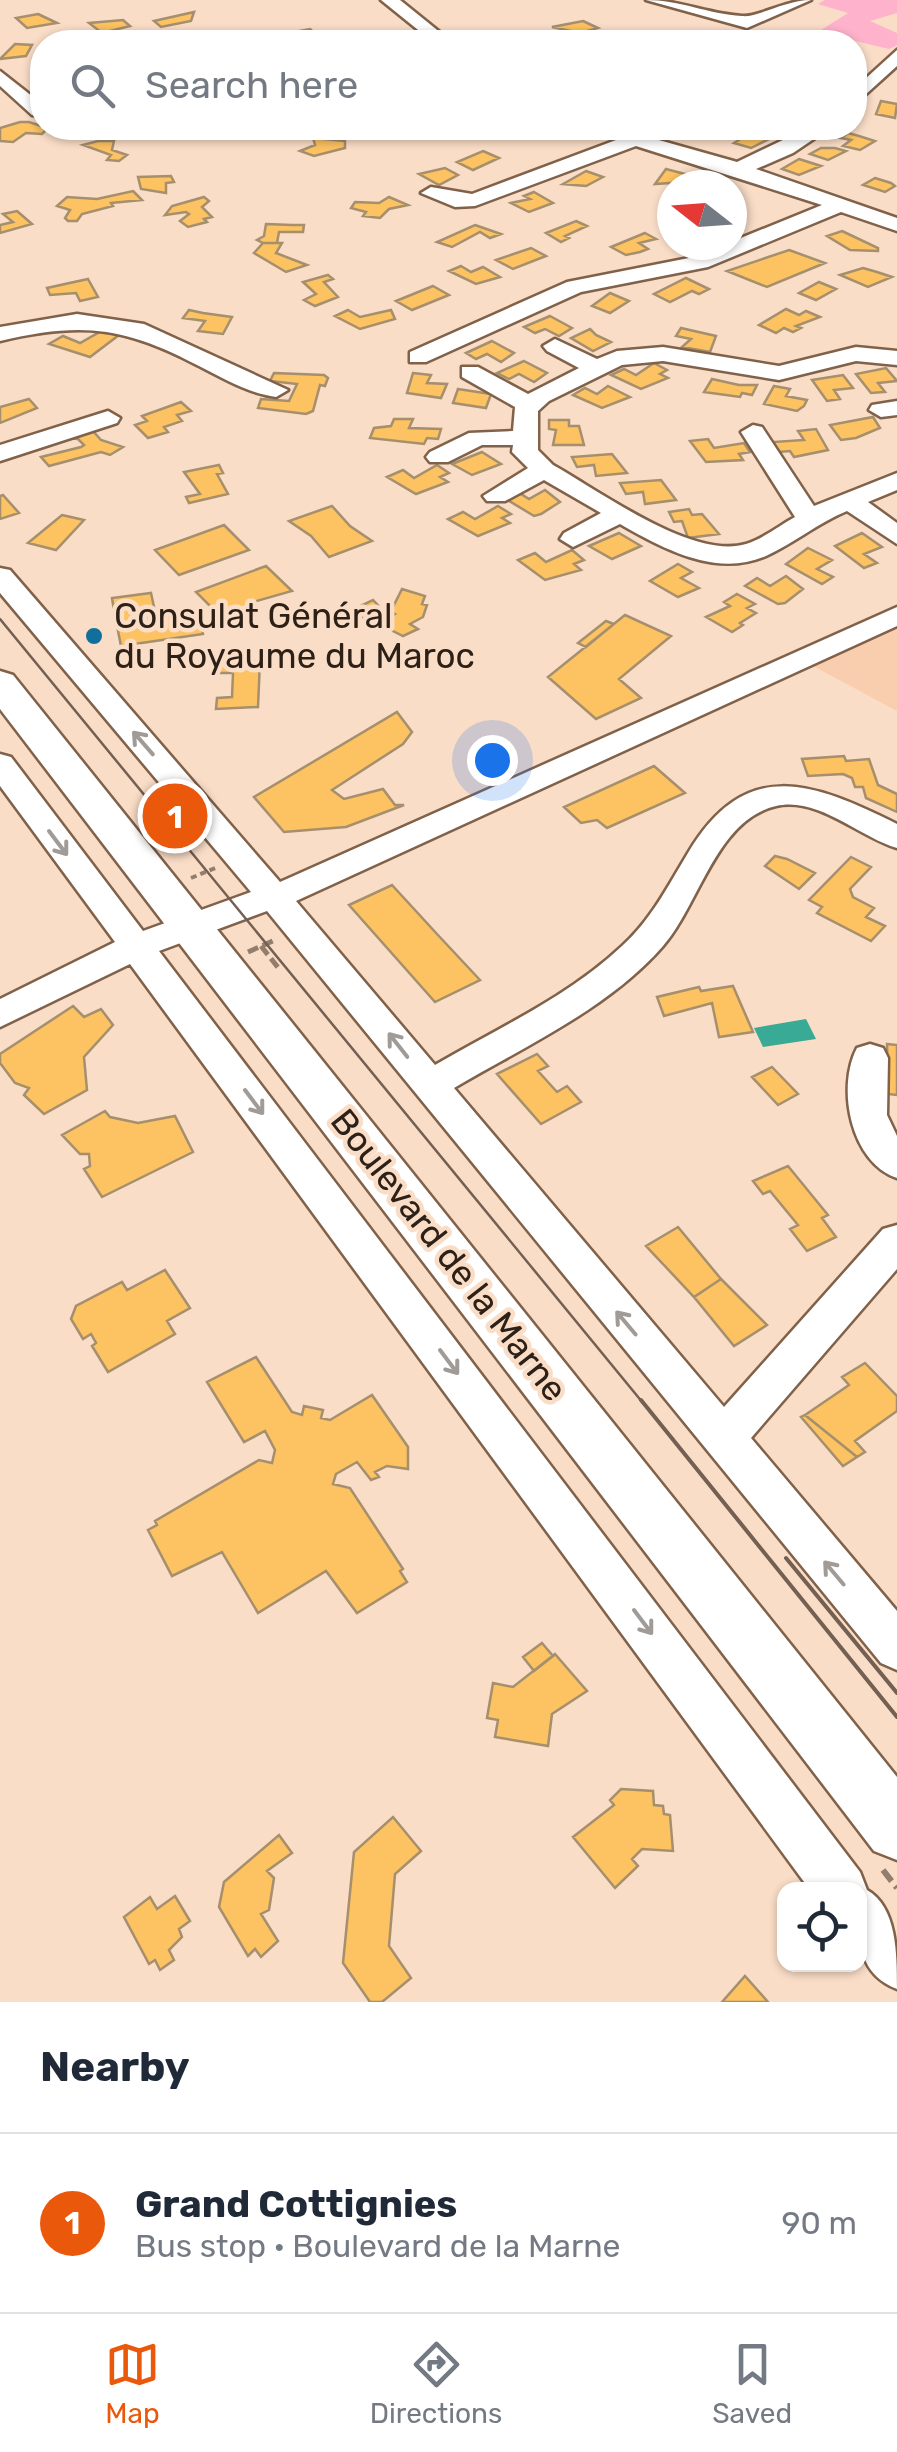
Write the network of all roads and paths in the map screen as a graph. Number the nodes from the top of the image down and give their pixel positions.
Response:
1 (389, 0) edge
2 (654, 0) edge
3 (802, 0) edge
4 (428, 30) edge
5 (897, 55) edge
6 (867, 74) edge
7 (0, 76) edge
8 (30, 103) edge
9 (632, 140) joint
10 (801, 140) edge
11 (731, 170) edge
12 (736, 170) edge
13 (747, 176) edge
14 (432, 193) dead end
15 (837, 207) junction
16 (897, 228) edge
17 (0, 334) edge
18 (556, 346) dead end
19 (418, 357) dead end
20 (897, 358) edge
21 (597, 368) junction
22 (470, 372) dead end
23 (276, 390) dead end
24 (530, 404) junction
25 (108, 418) dead end
26 (753, 432) dead end
27 (523, 438) junction
28 (0, 452) edge
29 (439, 457) dead end
30 (544, 470) junction
31 (897, 480) edge
32 (496, 496) dead end
33 (854, 498) junction
34 (620, 512) junction
35 (809, 519) junction
36 (897, 522) edge
37 (897, 536) edge
38 (573, 538) dead end
39 (0, 576) edge
40 (897, 615) edge
41 (0, 652) edge
42 (0, 684) edge
43 (0, 764) edge
44 (897, 837) edge
45 (264, 884) junction
46 (201, 921) junction
47 (136, 946) junction
48 (261, 946) dead end
49 (280, 970) dead end
50 (162, 980) junction
51 (0, 1014) edge
52 (870, 1058) dead end
53 (430, 1086) junction
54 (897, 1163) edge
55 (897, 1242) edge
56 (723, 1439) junction
57 (897, 1647) edge
58 (897, 1777) edge
59 (897, 1828) edge
60 (836, 1882) edge
61 (867, 1922) edge
62 (897, 1963) edge

1 - 4 street
2 - 3 street
5 - 6 street
7 - 8 street
9 - 11 street
9 - 14 street
10 - 12 street
13 - 15 street
15 - 16 street
15 - 19 street
17 - 23 street
18 - 21 street
20 - 21 street
21 - 24 street
22 - 24 street
24 - 27 street
25 - 28 street
26 - 35 street
27 - 29 street
27 - 30 street
30 - 32 street
30 - 34 street
31 - 33 street
33 - 35 street
33 - 36 street
33 - 37 street
34 - 35 street
34 - 38 street
45 -> 39 street
40 - 45 street
41 - 46 main road, Boulevard de la Marne
42 - 46 main road, Boulevard de la Marne
43 -> 47 street, Boulevard de la Marne
44 - 53 street
45 - 46 street
53 -> 45 street
46 - 47 street
46 - 50 street
46 - 58 main road, Boulevard de la Marne
46 - 59 main road, Boulevard de la Marne
47 - 50 street, Boulevard de la Marne
47 - 51 street
48 - 49 path
50 -> 60 street, Boulevard de la Marne
52 - 54 street
56 -> 53 street
55 - 56 street
57 -> 56 street
61 - 62 street

